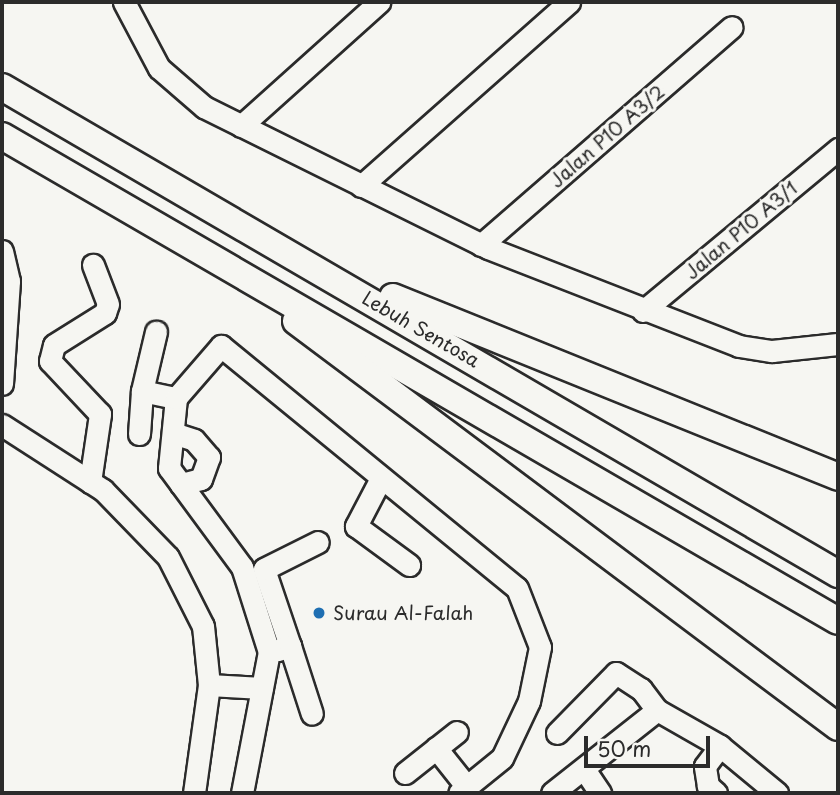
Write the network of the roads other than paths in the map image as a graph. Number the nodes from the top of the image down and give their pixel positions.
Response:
1 (379, 2) edge
2 (569, 2) edge
3 (126, 3) edge
4 (732, 27) dead end
5 (2, 87) edge
6 (241, 126) junction
7 (2, 136) edge
8 (838, 149) edge
9 (361, 186) junction
10 (481, 245) junction
11 (197, 246) junction
12 (2, 251) edge
13 (307, 262) junction
14 (93, 265) dead end
15 (643, 311) junction
16 (156, 332) dead end
17 (838, 344) edge
18 (2, 384) edge
19 (142, 391) junction
20 (176, 398) junction
21 (2, 425) edge
22 (173, 433) junction
23 (139, 434) dead end
24 (838, 477) edge
25 (90, 482) junction
26 (379, 482) junction
27 (181, 484) junction
28 (318, 542) dead end
29 (409, 565) dead end
30 (838, 574) edge
31 (838, 621) edge
32 (279, 649) junction
33 (209, 685) junction
34 (262, 688) junction
35 (657, 710) junction
36 (312, 714) dead end
37 (836, 727) edge
38 (457, 732) dead end
39 (557, 733) dead end
40 (720, 746) junction
41 (436, 748) junction
42 (584, 769) junction
43 (405, 773) dead end
44 (463, 790) edge
45 (773, 792) edge
46 (194, 793) edge
47 (242, 793) edge
48 (552, 793) edge
49 (600, 793) edge
50 (716, 793) edge

1 - 6 street
2 - 9 street
3 - 6 street
4 - 10 street, Jalan P10 A3/2
5 - 13 main road, Lebuh Sentosa
6 - 9 street
7 - 11 main road
8 - 15 street, Jalan P10 A3/1
9 - 10 street
10 - 15 street
11 - 31 main road
11 - 37 main road
12 - 18 street
13 - 24 main road
13 - 30 main road, Lebuh Sentosa
14 - 25 street
15 - 17 street
16 - 19 street
19 - 20 street
19 - 23 street
20 - 22 street
20 - 26 street
21 - 25 street
22 - 27 street
22 - 27 street
25 - 33 street
26 - 29 street
26 - 44 street
27 - 32 street
28 - 32 street
32 - 34 street
32 - 36 street
33 - 34 street
33 - 46 street
34 - 47 street
35 - 39 street
35 - 40 street
35 - 42 street
38 - 41 street
40 - 45 street
40 - 50 street
41 - 43 street
41 - 44 street
42 - 48 street
42 - 49 street

